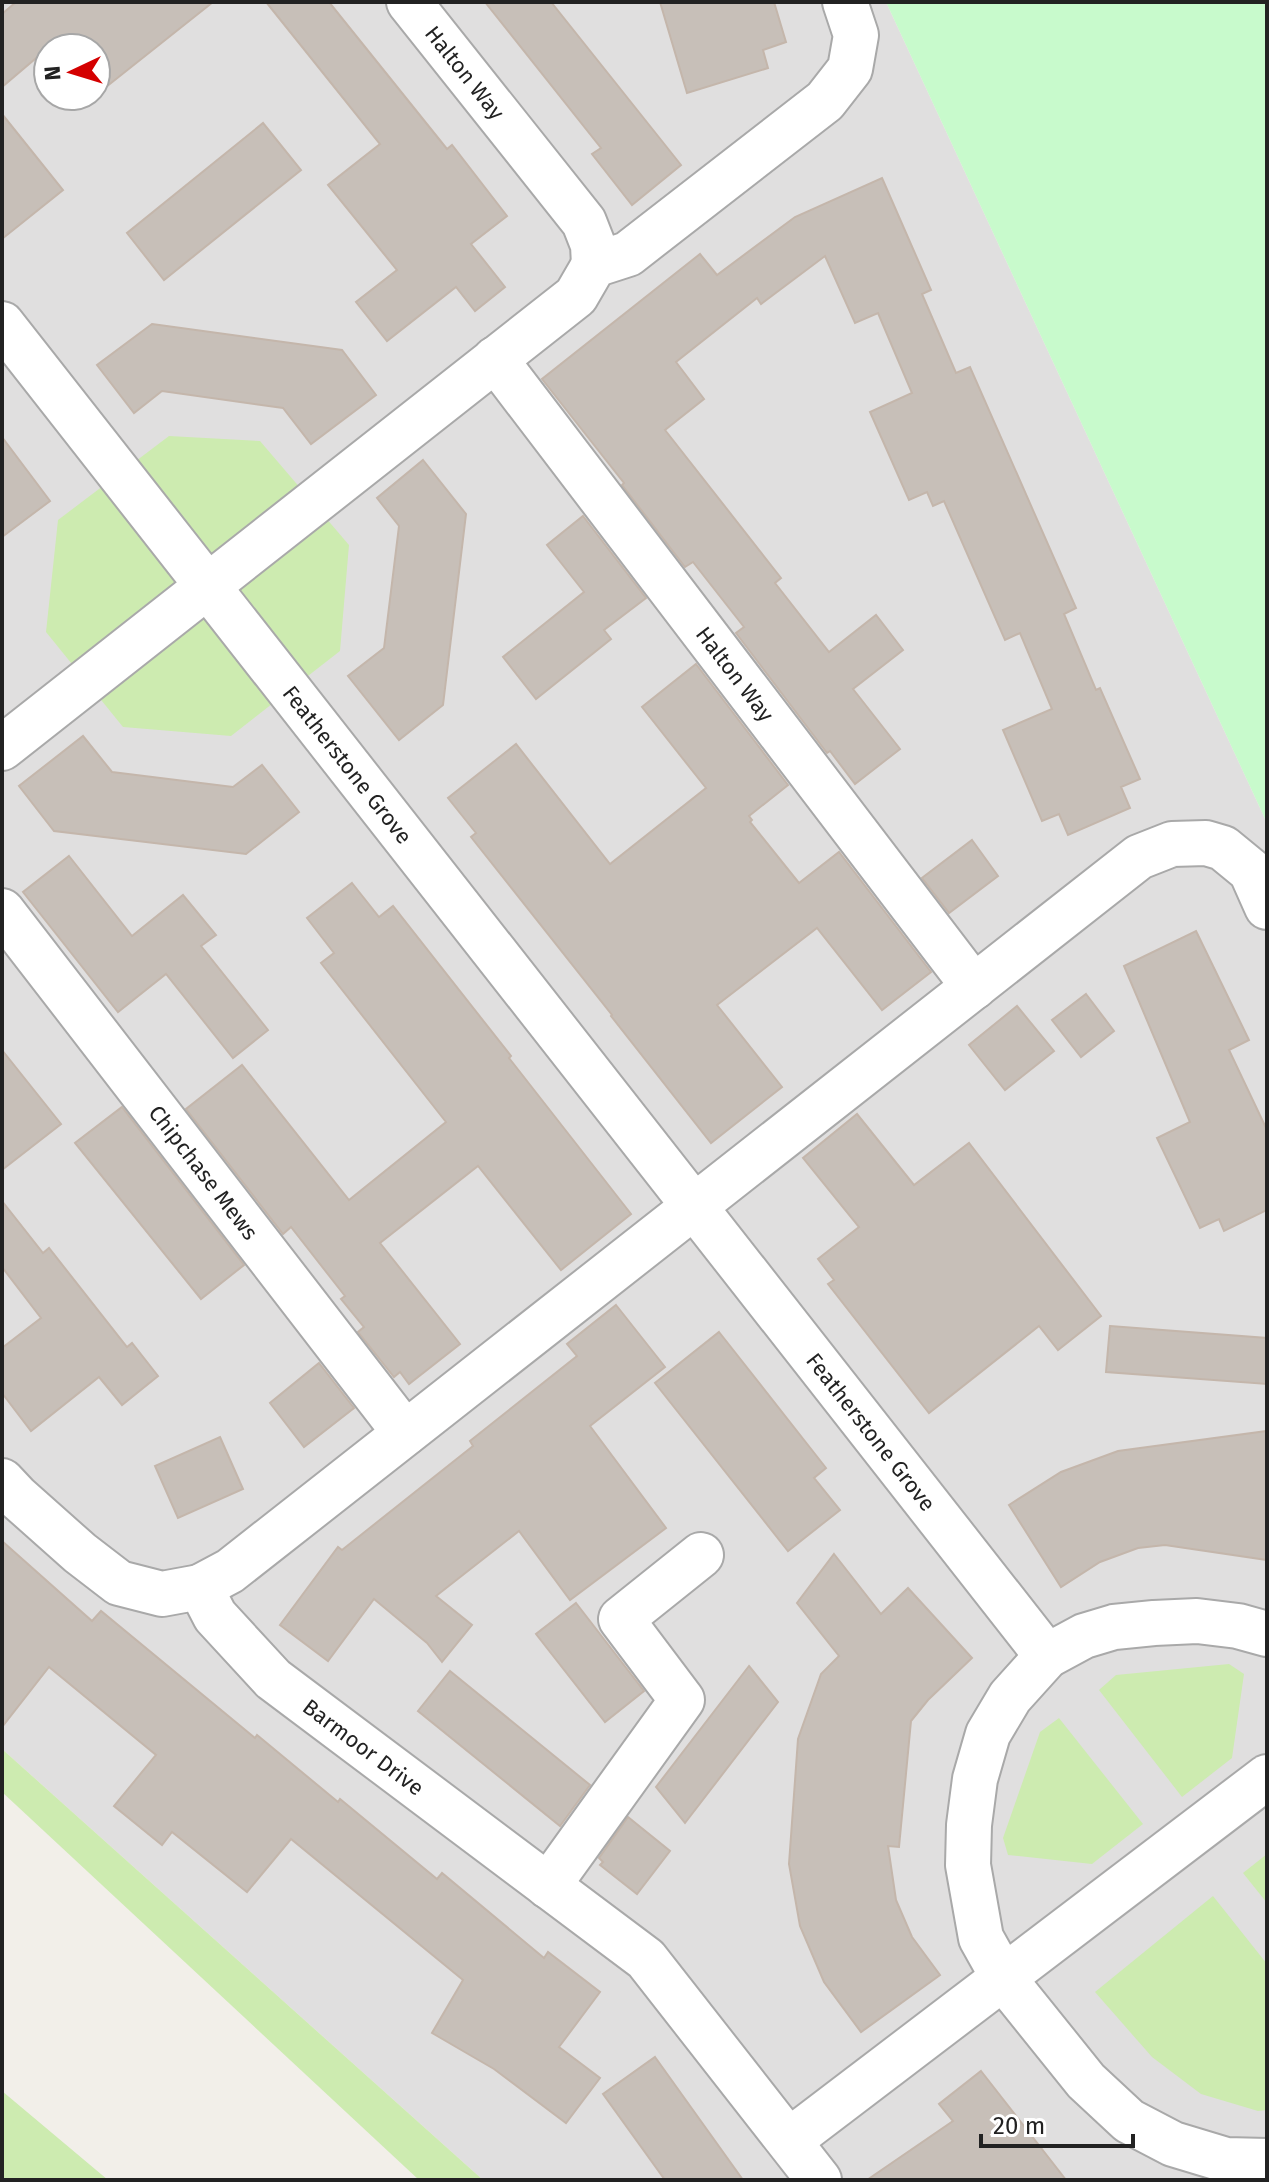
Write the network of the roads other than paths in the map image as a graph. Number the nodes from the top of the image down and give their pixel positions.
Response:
1 (409, 2) edge
2 (845, 2) edge
3 (594, 265) junction
4 (2, 324) edge
5 (495, 359) junction
6 (207, 586) junction
7 (2, 748) edge
8 (1267, 907) edge
9 (2, 911) edge
10 (974, 987) junction
11 (693, 1207) junction
12 (405, 1433) junction
13 (2, 1481) edge
14 (701, 1555) dead end
15 (200, 1587) junction
16 (1267, 1634) edge
17 (1047, 1656) junction
18 (1267, 1777) edge
19 (548, 1886) junction
20 (1004, 1979) junction
21 (790, 2140) junction
22 (1267, 2161) edge
23 (819, 2180) edge

1 - 3 street, Halton Way
2 - 3 street
3 - 5 street
4 - 6 street, Featherstone Grove
5 - 6 street
5 - 10 street, Halton Way
6 - 7 street
6 - 11 street, Featherstone Grove
8 - 10 street
9 - 12 street, Chipchase Mews
10 - 11 street
11 - 12 street
11 - 17 street, Featherstone Grove
12 - 15 street
13 - 15 street
14 - 19 street
15 - 19 street, Barmoor Drive
16 - 17 street
17 - 20 street
18 - 20 street
19 - 21 street, Barmoor Drive
20 - 21 street
20 - 22 street
21 - 23 street, Barmoor Drive

